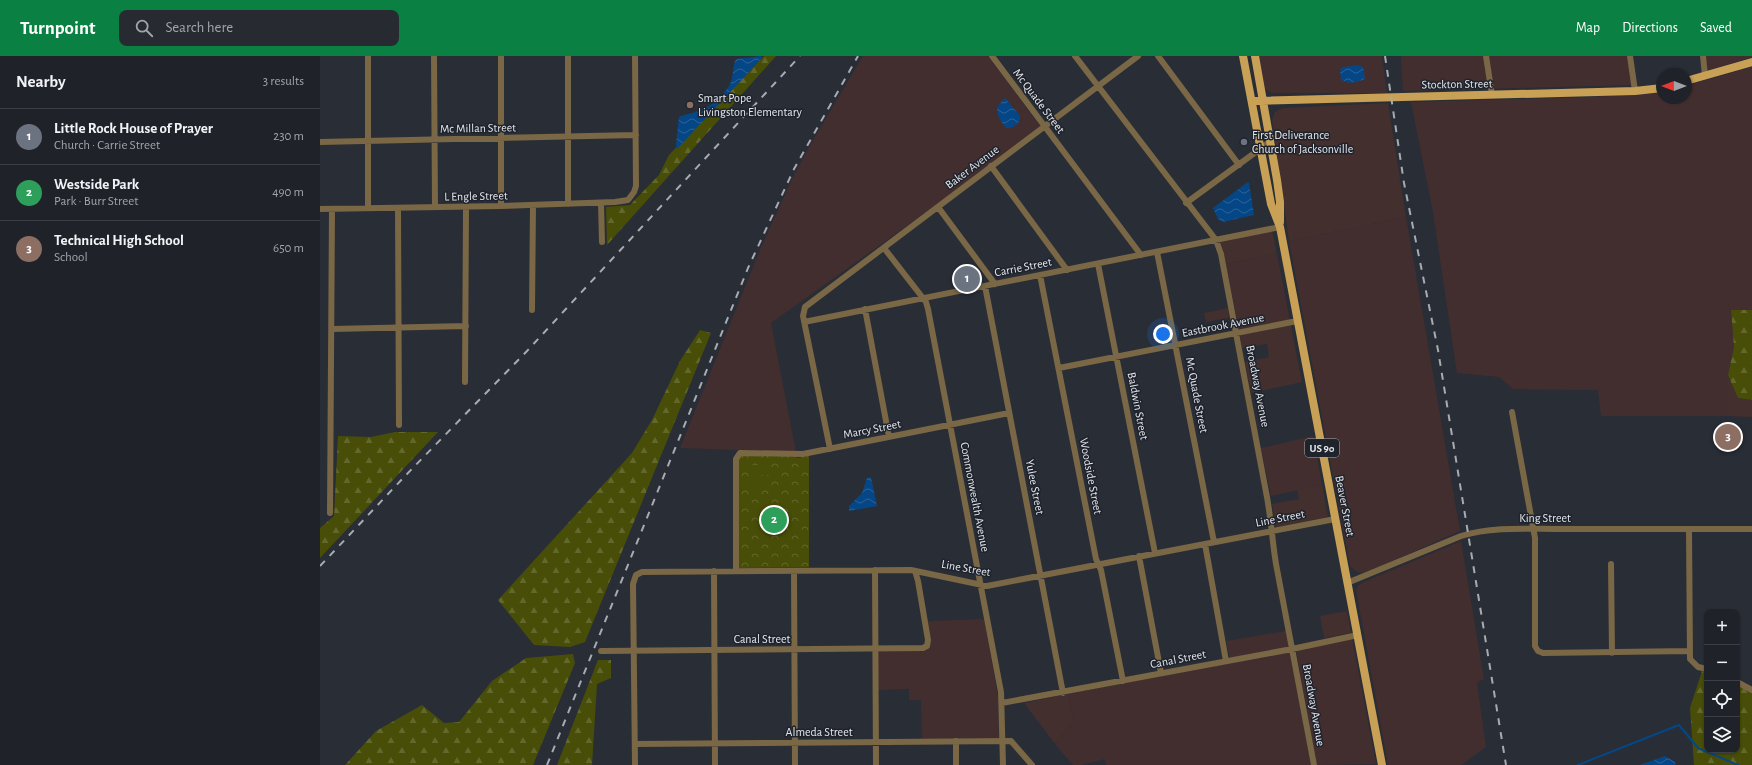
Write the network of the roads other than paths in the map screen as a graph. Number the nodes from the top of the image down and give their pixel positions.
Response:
1 (368, 56) edge
2 (434, 56) edge
3 (501, 56) edge
4 (568, 56) edge
5 (635, 56) edge
6 (992, 56) edge
7 (1075, 56) edge
8 (1138, 56) edge
9 (1158, 56) edge
10 (1243, 56) edge
11 (1255, 56) edge
12 (1486, 56) edge
13 (1630, 56) edge
14 (1703, 56) edge
15 (1752, 62) edge
16 (1705, 76) junction
17 (1692, 80) edge
18 (1098, 86) junction
19 (1656, 89) edge
20 (1635, 91) junction
21 (1492, 95) junction
22 (1252, 101) junction
23 (1263, 101) junction
24 (1044, 126) junction
25 (636, 135) junction
26 (568, 137) junction
27 (501, 138) junction
28 (435, 139) junction
29 (368, 140) junction
30 (1270, 141) junction
31 (320, 142) edge
32 (1261, 149) junction
33 (1238, 165) junction
34 (991, 166) junction
35 (1277, 180) junction
36 (1267, 182) junction
37 (601, 203) junction
38 (1186, 203) junction
39 (568, 204) junction
40 (533, 205) junction
41 (501, 206) junction
42 (435, 207) junction
43 (466, 207) junction
44 (938, 207) junction
45 (368, 208) junction
46 (398, 208) junction
47 (320, 209) edge
48 (332, 209) junction
49 (1280, 227) junction
50 (1216, 240) junction
51 (602, 242) dead end
52 (884, 248) junction
53 (1157, 252) junction
54 (1141, 256) junction
55 (1098, 264) junction
56 (1067, 270) junction
57 (1040, 275) junction
58 (995, 284) junction
59 (985, 286) junction
60 (923, 298) junction
61 (865, 309) junction
62 (532, 310) dead end
63 (804, 322) junction
64 (1297, 322) junction
65 (466, 326) junction
66 (332, 329) junction
67 (399, 329) junction
68 (1236, 334) junction
69 (1176, 345) junction
70 (1116, 357) junction
71 (1059, 368) junction
72 (465, 382) dead end
73 (1512, 412) dead end
74 (1009, 413) junction
75 (398, 425) dead end
76 (950, 425) junction
77 (890, 437) junction
78 (830, 449) junction
79 (330, 513) dead end
80 (1335, 519) junction
81 (1533, 529) junction
82 (1689, 529) junction
83 (1752, 529) edge
84 (1272, 530) junction
85 (1214, 542) junction
86 (1205, 544) junction
87 (1155, 553) junction
88 (1139, 556) junction
89 (1099, 563) junction
90 (1611, 564) dead end
91 (875, 570) junction
92 (714, 571) junction
93 (736, 571) junction
94 (794, 571) junction
95 (915, 571) junction
96 (1040, 575) junction
97 (1347, 583) junction
98 (981, 584) junction
99 (1358, 635) junction
100 (794, 649) junction
101 (875, 649) junction
102 (1292, 649) junction
103 (715, 650) junction
104 (601, 651) dead end
105 (634, 651) junction
106 (1689, 651) junction
107 (1612, 653) junction
108 (1226, 661) junction
109 (1704, 668) edge
110 (1161, 673) junction
111 (1123, 681) junction
112 (1740, 684) edge
113 (1752, 690) edge
114 (1063, 692) junction
115 (1002, 703) junction
116 (1002, 740) junction
117 (956, 741) junction
118 (876, 742) junction
119 (715, 743) junction
120 (796, 743) junction
121 (635, 744) junction
122 (635, 765) edge
123 (716, 765) edge
124 (796, 765) edge
125 (876, 765) edge
126 (956, 765) edge
127 (1003, 765) edge
128 (1032, 765) edge
129 (1314, 765) edge
130 (1382, 765) edge

1 - 29 street
2 - 28 street
3 - 27 street
4 - 26 street
5 - 25 street
6 - 24 street, Mc Quade Street
7 - 18 street, Broadway Avenue
8 - 18 street, Baker Avenue
9 - 33 street
10 - 22 main road, Beaver Street / US 90
11 - 23 main road, Beaver Street / US 90
12 - 21 street
13 - 20 street
14 - 16 street
15 - 16 main road
16 - 17 main road
18 - 24 street, Baker Avenue
18 - 38 street, Broadway Avenue
19 - 20 main road, Stockton Street
20 - 21 main road, Stockton Street
21 - 23 main road, Stockton Street
22 - 23 main road, Stockton Street
22 - 32 main road, Beaver Street / US 90
23 - 30 main road, Beaver Street / US 90
24 - 34 street, Baker Avenue
24 - 54 street, Mc Quade Street
25 - 26 street, Mc Millan Street
25 - 37 street, L Engle Street
26 - 27 street, Mc Millan Street
26 - 39 street
27 - 28 street, Mc Millan Street
27 - 41 street
28 - 29 street, Mc Millan Street
28 - 42 street
29 - 31 street, Mc Millan Street
29 - 45 street
30 - 32 street
30 - 35 main road, Beaver Street / US 90
32 - 33 street
32 - 36 main road, Beaver Street / US 90
33 - 38 street
34 - 44 street, Baker Avenue
34 - 56 street
35 - 36 street
35 - 49 main road, Beaver Street / US 90
36 - 49 main road, Beaver Street / US 90
37 - 39 street, L Engle Street
37 - 51 street
38 - 50 street, Broadway Avenue
39 - 40 street, L Engle Street
40 - 41 street, L Engle Street
40 - 62 street
41 - 43 street, L Engle Street
42 - 43 street, L Engle Street
42 - 46 street, L Engle Street
43 - 65 street
44 - 52 street, Baker Avenue
44 - 58 street
45 - 46 street, L Engle Street
45 - 48 street, L Engle Street
46 - 67 street
47 - 48 street, L Engle Street
48 - 66 street
49 - 50 street, Carrie Street
49 - 64 main road, Beaver Street / US 90
50 - 53 street, Carrie Street
50 - 68 street, Broadway Avenue
52 - 60 street, Commonwealth Avenue
52 - 63 street, Baker Avenue
53 - 54 street, Carrie Street
53 - 69 street, Mc Quade Street
54 - 55 street, Carrie Street
55 - 56 street, Carrie Street
55 - 70 street, Baldwin Street
56 - 57 street, Carrie Street
57 - 58 street, Carrie Street
57 - 71 street, Woodside Street
58 - 59 street, Carrie Street
59 - 60 street, Carrie Street
59 - 74 street, Yulee Street
60 - 61 street, Carrie Street
60 - 76 street, Commonwealth Avenue
61 - 63 street, Carrie Street
61 - 77 street
63 - 78 street
64 - 68 street, Eastbrook Avenue
64 - 80 main road, Beaver Street / US 90
65 - 67 street
65 - 72 street
66 - 67 street
66 - 79 street
67 - 75 street
68 - 69 street, Eastbrook Avenue
68 - 84 street, Broadway Avenue
69 - 70 street, Eastbrook Avenue
69 - 85 street, Mc Quade Street
70 - 71 street, Eastbrook Avenue
70 - 87 street, Baldwin Street
71 - 89 street, Woodside Street
73 - 81 street
74 - 76 street, Marcy Street
74 - 96 street, Yulee Street
76 - 77 street, Marcy Street
76 - 98 street, Commonwealth Avenue
77 - 78 street, Marcy Street
78 - 93 street, Marcy Street
80 - 84 street, Line Street
80 - 97 main road, Beaver Street / US 90
81 - 82 street, King Street
81 - 97 street, King Street
81 - 107 street
82 - 83 street, King Street
82 - 106 street
84 - 85 street, Line Street
84 - 102 street, Broadway Avenue
85 - 86 street, Line Street
86 - 87 street, Line Street
86 - 108 street
87 - 88 street, Line Street
88 - 89 street, Line Street
88 - 110 street
89 - 96 street, Line Street
89 - 111 street, Woodside Street
90 - 107 street
91 - 94 street, Line Street
91 - 95 street, Line Street
91 - 101 street
92 - 93 street, Line Street
92 - 103 street
92 - 105 street, Line Street
93 - 94 street, Line Street
94 - 100 street
95 - 98 street, Line Street
95 - 101 street, Canal Street
96 - 98 street, Line Street
96 - 114 street, Yulee Street
97 - 99 main road, Beaver Street / US 90
98 - 115 street, Commonwealth Avenue
99 - 102 street, Canal Street
99 - 130 main road, Beaver Street / US 90
100 - 101 street, Canal Street
100 - 103 street, Canal Street
100 - 120 street
101 - 118 street
102 - 108 street, Canal Street
102 - 129 street, Broadway Avenue
103 - 105 street, Canal Street
103 - 119 street
104 - 105 street, Canal Street
105 - 121 street
106 - 107 street
106 - 109 street
108 - 110 street, Canal Street
110 - 111 street, Canal Street
111 - 114 street, Canal Street
112 - 113 street
114 - 115 street, Canal Street
115 - 116 street, Commonwealth Avenue
116 - 117 street, Almeda Street
116 - 127 street, Commonwealth Avenue
116 - 128 street
117 - 118 street, Almeda Street
117 - 126 street
118 - 120 street, Almeda Street
118 - 125 street
119 - 120 street, Almeda Street
119 - 121 street, Almeda Street
119 - 123 street
120 - 124 street
121 - 122 street

